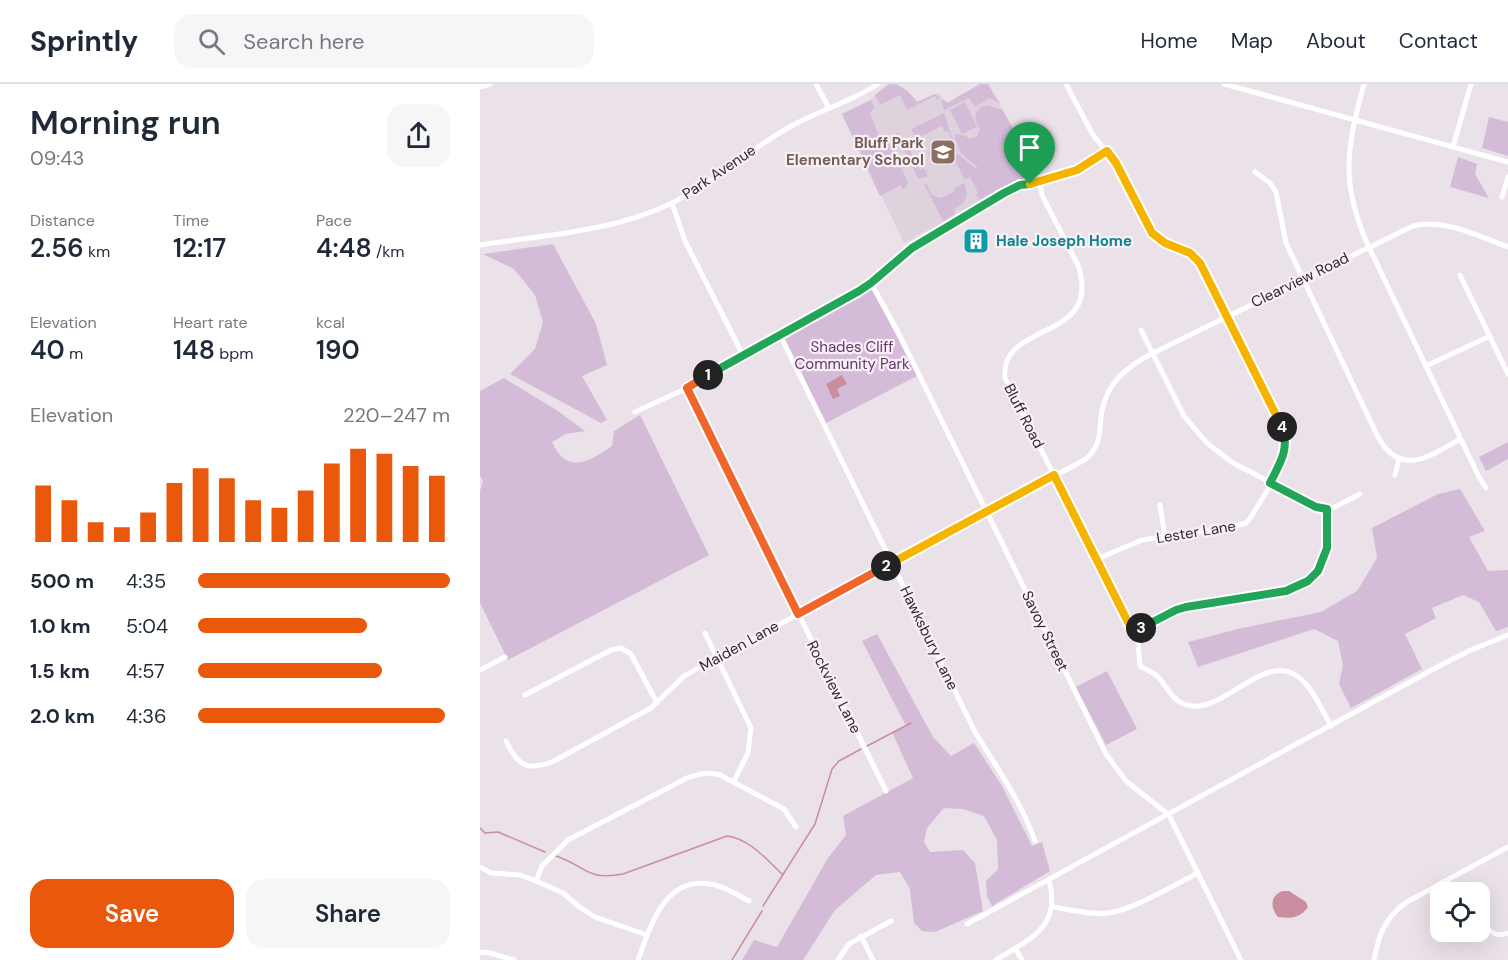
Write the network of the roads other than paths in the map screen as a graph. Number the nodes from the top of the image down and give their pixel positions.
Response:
1 (490, 84) edge
2 (816, 84) edge
3 (878, 84) edge
4 (1066, 84) edge
5 (1224, 84) edge
6 (1364, 84) edge
7 (1471, 84) edge
8 (480, 87) edge
9 (829, 108) junction
10 (1354, 119) junction
11 (1452, 147) junction
12 (1107, 151) junction
13 (1508, 162) edge
14 (1255, 172) dead end
15 (1508, 177) edge
16 (1040, 181) junction
17 (1502, 197) dead end
18 (672, 203) junction
19 (480, 245) edge
20 (1369, 246) junction
21 (1508, 247) edge
22 (1460, 275) dead end
23 (1303, 279) junction
24 (871, 283) junction
25 (1228, 316) junction
26 (1141, 330) dead end
27 (780, 335) junction
28 (1490, 336) junction
29 (1153, 353) junction
30 (743, 355) junction
31 (1426, 366) junction
32 (1508, 374) edge
33 (687, 388) junction
34 (635, 412) dead end
35 (1460, 439) junction
36 (1400, 459) junction
37 (1054, 475) junction
38 (1395, 475) dead end
39 (1270, 483) junction
40 (1486, 488) dead end
41 (1360, 494) dead end
42 (1160, 505) dead end
43 (1327, 509) junction
44 (987, 512) junction
45 (1165, 537) junction
46 (1097, 559) junction
47 (892, 562) junction
48 (798, 614) junction
49 (1133, 632) junction
50 (705, 633) dead end
51 (1508, 635) edge
52 (505, 657) dead end
53 (717, 657) junction
54 (480, 670) edge
55 (525, 695) dead end
56 (657, 703) junction
57 (1331, 726) junction
58 (506, 741) dead end
59 (734, 781) junction
60 (886, 791) dead end
61 (1169, 815) junction
62 (796, 827) dead end
63 (1035, 841) dead end
64 (1508, 847) edge
65 (480, 867) edge
66 (1198, 873) junction
67 (536, 880) junction
68 (1049, 880) junction
69 (1446, 882) edge
70 (1430, 890) edge
71 (749, 901) dead end
72 (1053, 907) junction
73 (891, 921) dead end
74 (967, 924) dead end
75 (1490, 931) edge
76 (1508, 933) edge
77 (647, 935) junction
78 (861, 936) junction
79 (1015, 948) junction
80 (480, 952) edge
81 (514, 960) edge
82 (638, 960) edge
83 (838, 960) edge
84 (873, 960) edge
85 (996, 960) edge
86 (1022, 960) edge
87 (1241, 960) edge
88 (1374, 960) edge

1 - 8 street
2 - 9 street
3 - 9 street, Park Avenue
4 - 12 street, Lester Lane
5 - 10 street
6 - 10 street
7 - 11 street
9 - 18 street, Park Avenue
10 - 11 street
10 - 20 street
11 - 13 street
12 - 16 street
12 - 25 street, Lester Lane
14 - 23 street
15 - 17 street
16 - 24 street
16 - 37 street, Bluff Road
18 - 19 street, Park Avenue
18 - 30 street
20 - 21 street, Clearview Road
20 - 23 street, Clearview Road
20 - 31 street
22 - 28 street
23 - 25 street, Clearview Road
23 - 36 street
24 - 27 street
24 - 44 street, Savoy Street
25 - 29 street, Clearview Road
25 - 39 street, Lester Lane
26 - 29 street
27 - 30 street
27 - 47 street, Hawksbury Lane
28 - 31 street
28 - 32 street
29 - 37 street, Clearview Road
29 - 39 street
30 - 33 street
31 - 35 street
33 - 34 street
33 - 48 street, Rockview Lane
35 - 36 street
35 - 40 street
36 - 38 street
37 - 44 street, Clearview Road
37 - 46 street, Bluff Road
39 - 43 street
39 - 45 street, Lester Lane
41 - 43 street
42 - 45 street
43 - 49 street
44 - 47 street, Maiden Lane
44 - 61 street, Savoy Street
45 - 46 street, Lester Lane
46 - 49 street, Bluff Road
47 - 48 street, Maiden Lane
47 - 63 street, Hawksbury Lane
48 - 53 street, Maiden Lane
48 - 60 street, Rockview Lane
49 - 57 street, Bluff Road
50 - 53 street
51 - 57 street
52 - 54 street
53 - 56 street, Maiden Lane
53 - 59 street
55 - 56 street
56 - 58 street, Maiden Lane
57 - 61 street
59 - 62 street
59 - 67 street
61 - 66 street, Savoy Street
61 - 68 street
64 - 69 street
65 - 67 street
66 - 72 street
66 - 87 street, Savoy Street
67 - 77 street
68 - 72 street
68 - 74 street
70 - 88 street
71 - 77 street
72 - 79 street
73 - 78 street
75 - 76 street
77 - 82 street
78 - 83 street
78 - 84 street
79 - 85 street
79 - 86 street
80 - 81 street

